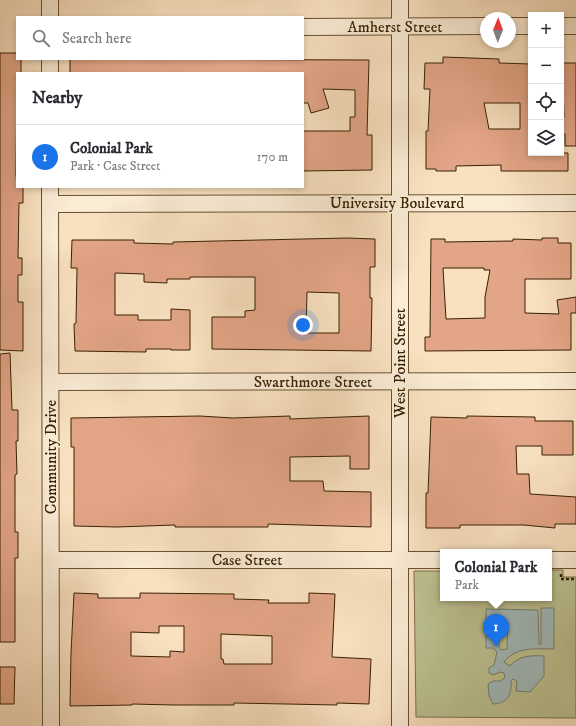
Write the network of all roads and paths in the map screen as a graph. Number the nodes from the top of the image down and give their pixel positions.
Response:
1 (50, 0) edge
2 (400, 0) edge
3 (50, 16) edge
4 (480, 26) edge
5 (516, 26) edge
6 (528, 26) edge
7 (564, 26) edge
8 (576, 26) edge
9 (304, 27) edge
10 (400, 27) junction
11 (50, 60) edge
12 (50, 72) edge
13 (50, 188) edge
14 (576, 203) edge
15 (50, 204) junction
16 (400, 204) junction
17 (576, 381) edge
18 (51, 382) junction
19 (400, 382) junction
20 (51, 560) junction
21 (440, 560) edge
22 (552, 560) edge
23 (576, 560) edge
24 (400, 561) junction
25 (51, 726) edge
26 (400, 726) edge

1 - 3 street
2 - 10 street, West Point Street
4 - 10 street, Amherst Street
5 - 6 street
7 - 8 street
9 - 10 street, Amherst Street
10 - 16 street, West Point Street
11 - 12 street
13 - 15 street, Community Drive
14 - 16 street, University Boulevard
15 - 16 street, University Boulevard
15 - 18 street, Community Drive
16 - 19 street, West Point Street
17 - 19 street, Swarthmore Street
18 - 19 street, Swarthmore Street
18 - 20 street, Community Drive
19 - 24 street, West Point Street
20 - 24 street, Case Street
20 - 25 street, Community Drive
21 - 24 street, Case Street
22 - 23 street
24 - 26 street, West Point Street

